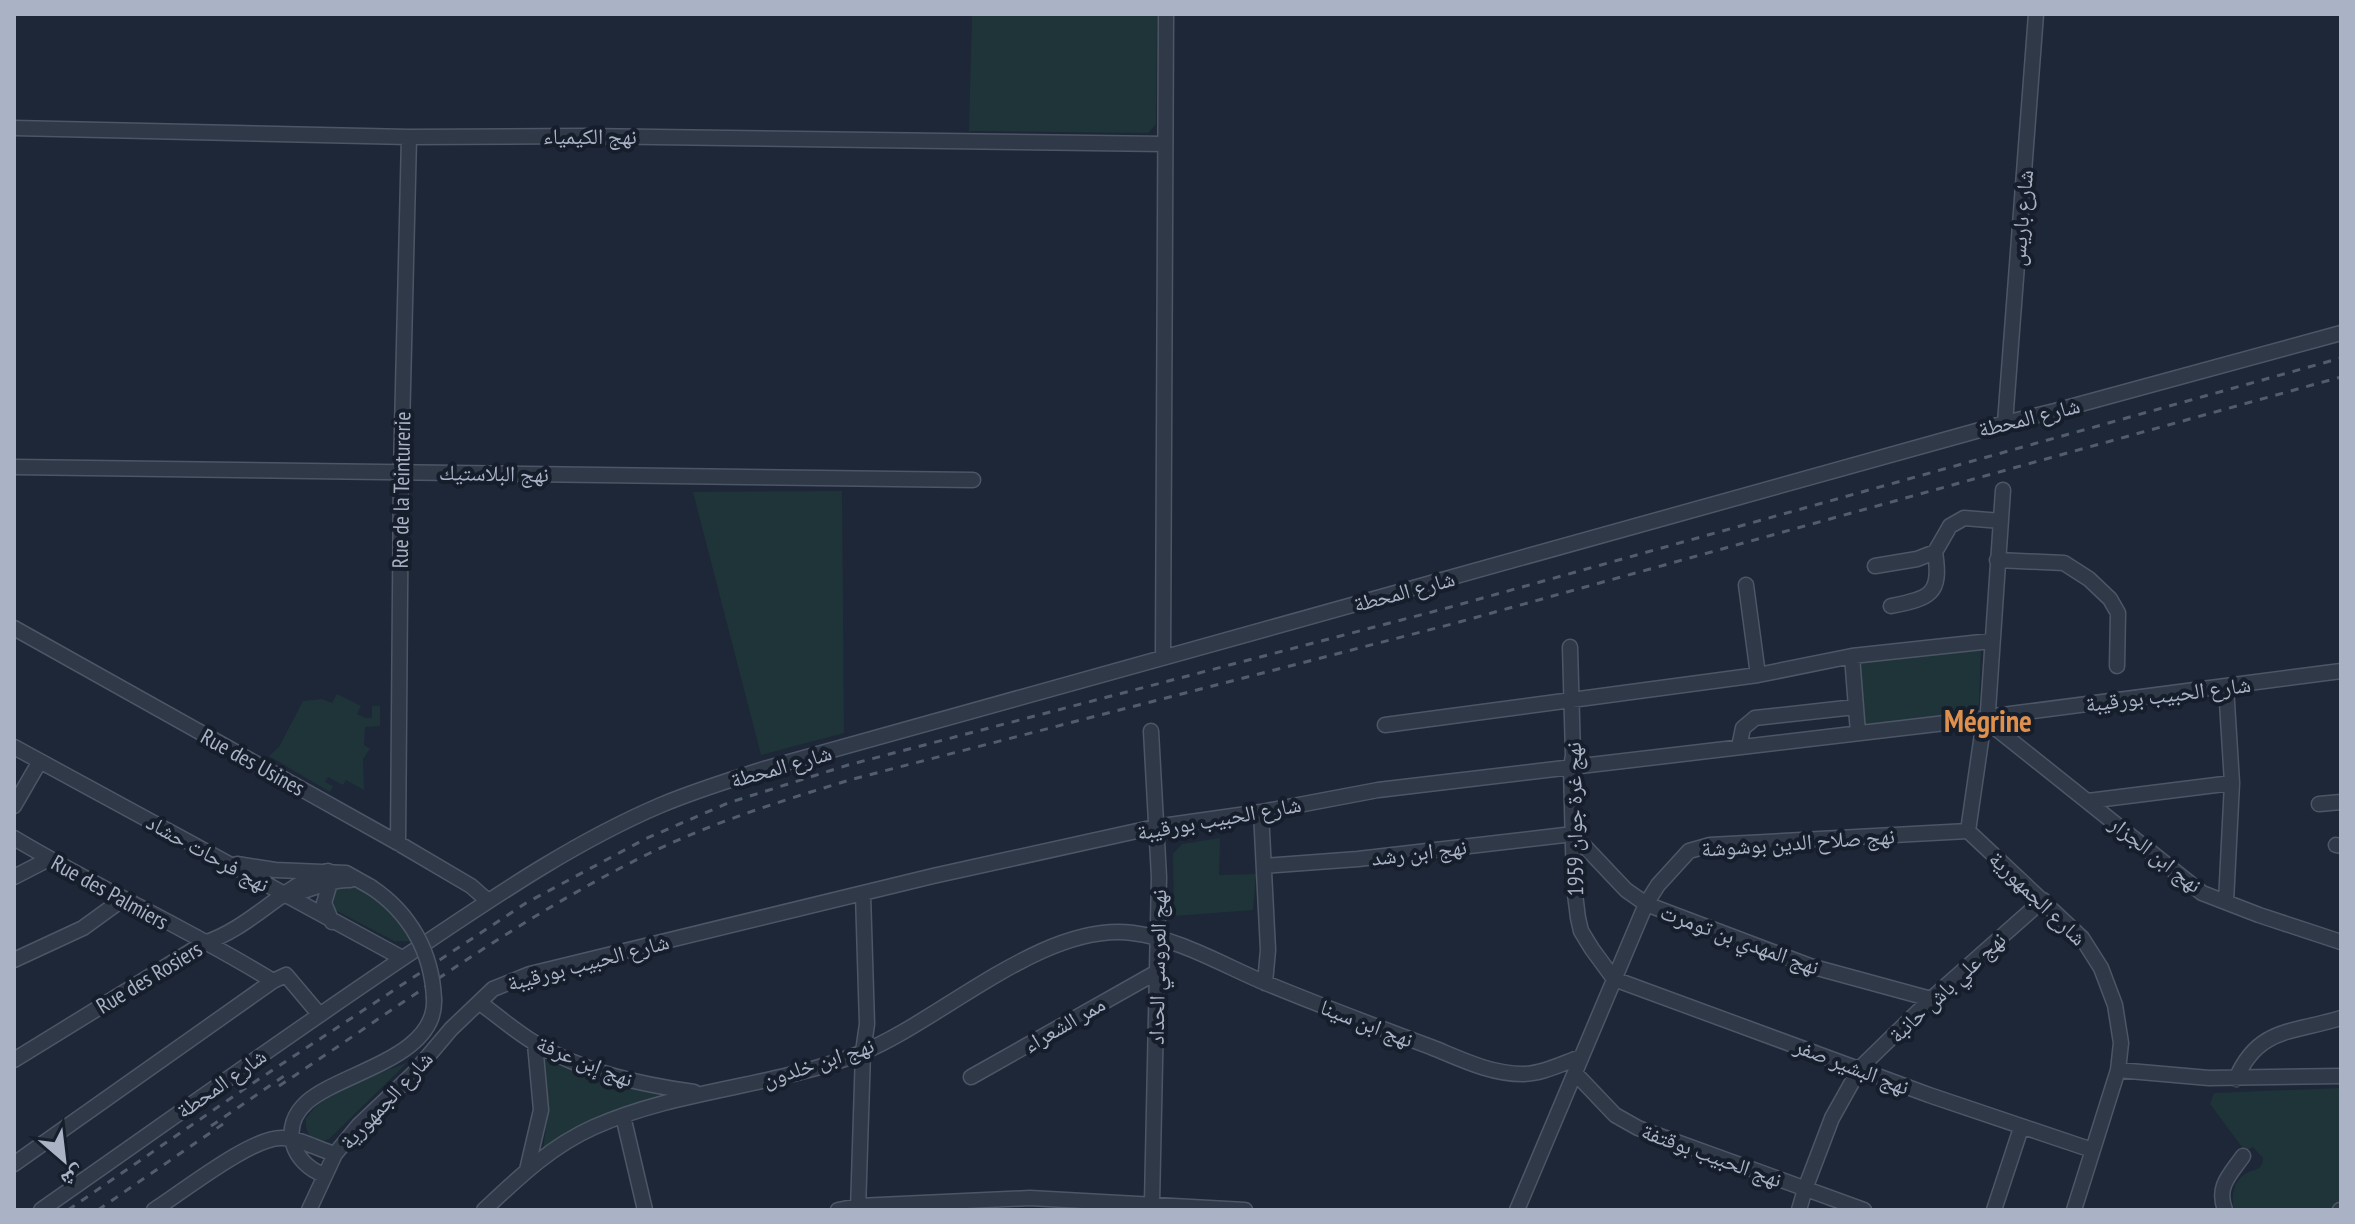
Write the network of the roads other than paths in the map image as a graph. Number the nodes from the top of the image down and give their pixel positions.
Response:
1 (1166, 14) edge
2 (2036, 14) edge
3 (14, 128) edge
4 (409, 137) junction
5 (1165, 144) junction
6 (2341, 333) edge
7 (2005, 423) junction
8 (14, 467) edge
9 (401, 471) junction
10 (973, 480) dead end
11 (2003, 490) dead end
12 (2001, 521) junction
13 (1935, 552) junction
14 (1997, 560) junction
15 (1875, 566) dead end
16 (1746, 585) dead end
17 (1891, 606) dead end
18 (14, 628) edge
19 (1991, 641) junction
20 (1570, 647) dead end
21 (1852, 656) junction
22 (1163, 658) junction
23 (2117, 666) dead end
24 (2341, 671) edge
25 (1758, 675) junction
26 (2226, 686) junction
27 (1572, 700) junction
28 (1855, 707) junction
29 (1988, 720) junction
30 (1385, 725) dead end
31 (1151, 731) dead end
32 (1858, 733) junction
33 (14, 747) edge
34 (1739, 747) junction
35 (40, 761) junction
36 (1571, 768) junction
37 (2232, 783) junction
38 (2088, 801) junction
39 (2341, 802) edge
40 (2319, 804) dead end
41 (14, 806) edge
42 (1261, 812) junction
43 (1155, 827) junction
44 (1968, 831) junction
45 (1573, 834) junction
46 (14, 838) edge
47 (398, 843) junction
48 (49, 859) junction
49 (221, 861) junction
50 (1264, 866) junction
51 (14, 877) edge
52 (329, 877) junction
53 (863, 894) junction
54 (285, 896) junction
55 (123, 899) junction
56 (2043, 900) junction
57 (488, 901) junction
58 (2226, 902) junction
59 (1646, 904) junction
60 (332, 922) junction
61 (1159, 938) junction
62 (2341, 942) edge
63 (204, 943) junction
64 (402, 958) junction
65 (14, 960) edge
66 (1157, 972) junction
67 (1614, 979) junction
68 (273, 981) junction
69 (1265, 983) junction
70 (1931, 999) junction
71 (480, 1003) junction
72 (319, 1014) junction
73 (2341, 1018) edge
74 (535, 1044) junction
75 (863, 1052) junction
76 (1581, 1057) junction
77 (14, 1060) edge
78 (1860, 1068) junction
79 (2118, 1070) junction
80 (1576, 1074) junction
81 (2341, 1076) edge
82 (971, 1077) dead end
83 (2236, 1079) junction
84 (322, 1093) junction
85 (702, 1093) junction
86 (623, 1116) junction
87 (2021, 1128) junction
88 (291, 1139) junction
89 (311, 1143) junction
90 (2092, 1150) junction
91 (335, 1154) junction
92 (2243, 1156) dead end
93 (14, 1164) edge
94 (527, 1170) junction
95 (324, 1175) junction
96 (1805, 1189) junction
97 (1158, 1206) edge
98 (858, 1208) edge
99 (41, 1210) edge
100 (154, 1210) edge
101 (309, 1210) edge
102 (484, 1210) edge
103 (645, 1210) edge
104 (838, 1210) edge
105 (1245, 1210) edge
106 (1517, 1210) edge
107 (1799, 1210) edge
108 (1864, 1210) edge
109 (1994, 1210) edge
110 (2074, 1210) edge
111 (2225, 1210) edge

1 - 5 street
2 - 7 street, شارع باريس
3 - 4 street, نهج الكيمياء
4 - 5 street, نهج الكيمياء
4 - 9 street, Rue de la Teinturerie
5 - 22 street
6 - 7 street, شارع المحطة
7 - 22 street, شارع المحطة
8 - 9 street, نهج البلاستيك
9 - 10 street, نهج البلاستيك
9 - 47 street, Rue de la Teinturerie
11 - 12 street
12 - 13 street
12 - 14 street
13 - 15 street
13 - 17 street
14 - 19 street
14 - 23 street
16 - 25 street
18 - 47 street, Rue des Usines
19 - 21 street
19 - 29 street
20 - 27 street, نهج غرة جوان 1959
21 - 25 street
21 - 28 street
22 - 57 street, شارع المحطة
24 - 26 street, شارع الحبيب بورقيبة
25 - 27 street
26 - 29 street, شارع الحبيب بورقيبة
26 - 37 street
27 - 30 street
27 - 36 street, نهج غرة جوان 1959
28 - 32 street
28 - 34 street
29 - 32 street, شارع الحبيب بورقيبة
29 - 38 street, نهج ابن الجزار
29 - 44 street
31 - 43 street, نهج العروسي الحداد
32 - 34 street, شارع الحبيب بورقيبة
33 - 35 street, نهج فرحات حشاد
34 - 36 street, شارع الحبيب بورقيبة
35 - 41 street
35 - 49 street, نهج فرحات حشاد
36 - 42 street, شارع الحبيب بورقيبة
36 - 45 street, نهج غرة جوان 1959
37 - 38 street
37 - 58 street
38 - 58 street, نهج ابن الجزار
39 - 40 street
42 - 43 street, شارع الحبيب بورقيبة
42 - 50 street
43 - 53 street, شارع الحبيب بورقيبة
43 - 61 street, نهج العروسي الحداد
44 - 56 street, شارع الجمهورية
44 - 59 street, نهج صلاح الدين بوشوشة
45 - 50 street, نهج ابن رشد
45 - 59 street, نهج المهدي بن تومرت
45 - 67 street, نهج غرة جوان 1959
46 - 48 street, Rue des Palmiers
47 - 57 street, Rue des Usines
48 - 51 street
48 - 55 street, Rue des Palmiers
49 - 52 street
49 - 54 street, نهج فرحات حشاد
50 - 69 street
52 - 54 street, Rue des Rosiers
52 - 60 street
52 - 84 street, bridge
53 - 71 street, شارع الحبيب بورقيبة
53 - 75 street
54 - 60 street, نهج فرحات حشاد
54 - 63 street, Rue des Rosiers
55 - 63 street, Rue des Palmiers
55 - 65 street
56 - 70 street, نهج علي باش حانبة
56 - 79 street, شارع الجمهورية
57 - 64 street, شارع المحطة
58 - 62 street, نهج ابن الجزار
59 - 67 street, نهج صلاح الدين بوشوشة
59 - 70 street, نهج المهدي بن تومرت
60 - 64 street, نهج فرحات حشاد
61 - 66 street, نهج العروسي الحداد
61 - 69 street, نهج ابن سينا
61 - 75 street, نهج ابن خلدون
63 - 68 street, Rue des Palmiers
63 - 77 street, Rue des Rosiers
64 - 72 street, شارع المحطة
66 - 82 street, ممر الشعراء
66 - 97 street, نهج العروسي الحداد
67 - 76 street, نهج صلاح الدين بوشوشة
67 - 78 street, نهج البشير صفر
68 - 72 street
68 - 93 street
69 - 76 street, نهج ابن سينا
70 - 78 street, نهج علي باش حانبة
71 - 74 street, نهج إبن عرفة
71 - 91 street, شارع الجمهورية
72 - 99 street, شارع المحطة
73 - 83 street
74 - 85 street, نهج إبن عرفة
74 - 94 street
75 - 85 street, نهج ابن خلدون
75 - 98 street
76 - 80 street, نهج صلاح الدين بوشوشة
78 - 87 street, نهج البشير صفر
78 - 96 street, نهج علي باش حانبة
79 - 83 street
79 - 90 street, شارع الجمهورية
80 - 96 street, نهج الحبيب بوقتفة
80 - 106 street, نهج صلاح الدين بوشوشة
81 - 83 street
84 - 88 street
84 - 89 street
85 - 86 street, نهج ابن خلدون
86 - 94 street, نهج ابن خلدون
86 - 103 street
87 - 90 street, نهج البشير صفر
87 - 109 street
88 - 89 street
88 - 95 street
88 - 100 street
89 - 91 street
90 - 110 street, شارع الجمهورية
91 - 95 street, شارع الجمهورية
92 - 111 street
94 - 102 street, نهج ابن خلدون
95 - 101 street, شارع الجمهورية
96 - 107 street, نهج علي باش حانبة
96 - 108 street, نهج الحبيب بوقتفة
97 - 98 street
97 - 105 street
98 - 104 street

